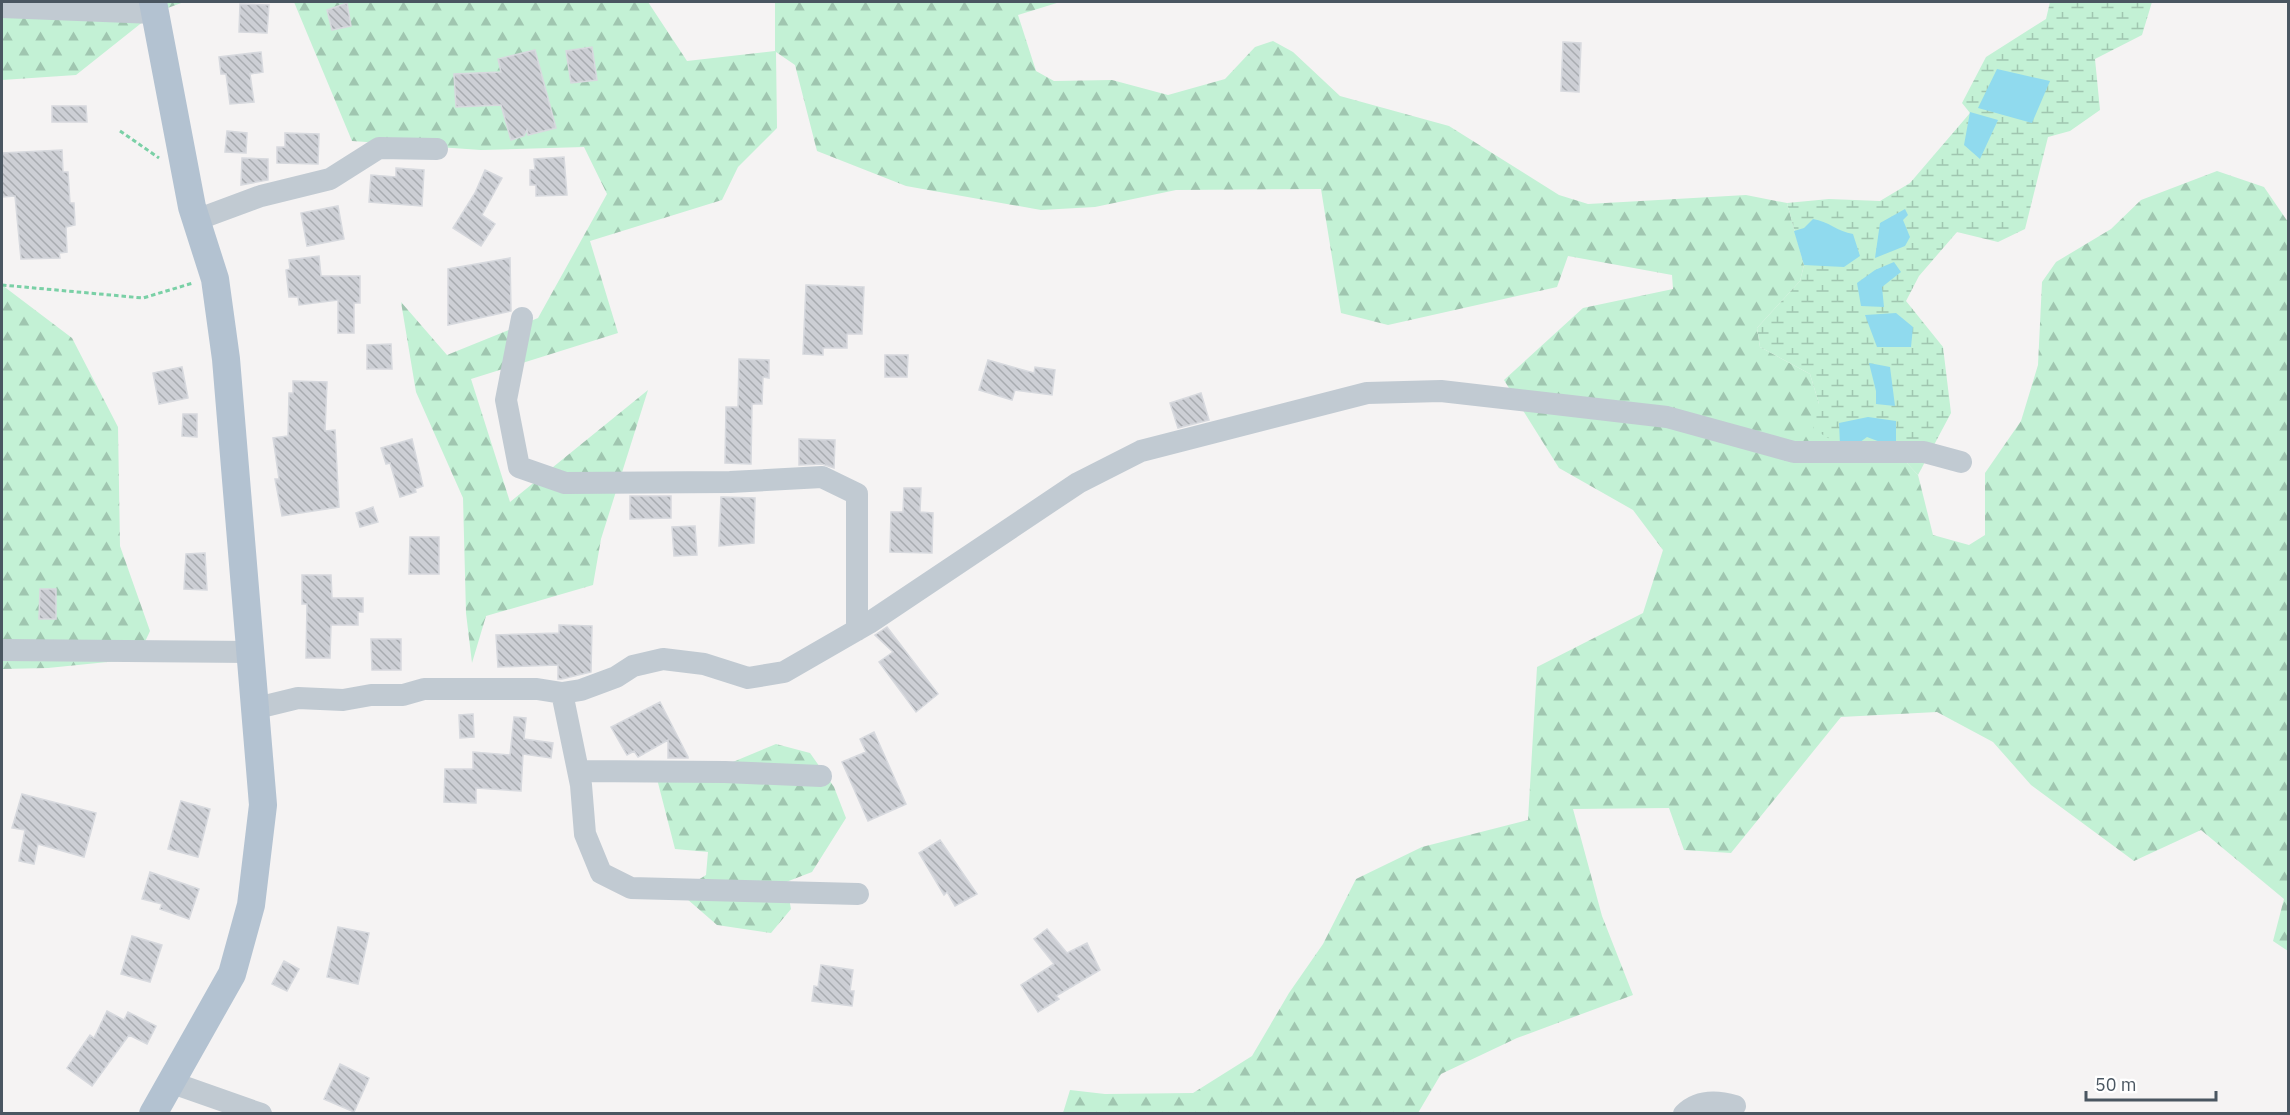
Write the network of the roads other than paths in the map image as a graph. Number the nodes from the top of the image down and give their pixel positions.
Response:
1 (2, 7) edge
2 (153, 7) edge
3 (437, 149) dead end
4 (196, 220) junction
5 (522, 318) dead end
6 (1961, 462) dead end
7 (857, 630) junction
8 (2, 650) edge
9 (251, 652) junction
10 (562, 693) junction
11 (256, 708) junction
12 (579, 771) junction
13 (820, 776) dead end
14 (858, 894) dead end
15 (170, 1082) junction
16 (1735, 1106) dead end
17 (153, 1113) edge
18 (261, 1113) edge
19 (1684, 1113) edge

1 - 2 street
2 - 4 main road
3 - 4 street
4 - 9 main road
5 - 7 street
6 - 7 street
7 - 10 street
8 - 9 street
9 - 11 main road
10 - 11 street
10 - 12 street
11 - 15 main road
12 - 13 street
12 - 14 street
15 - 17 main road
15 - 18 street
16 - 19 street

